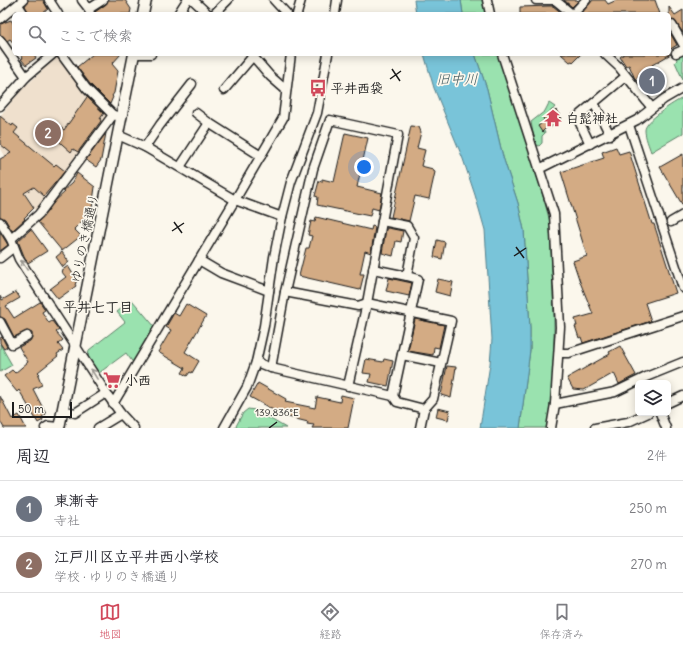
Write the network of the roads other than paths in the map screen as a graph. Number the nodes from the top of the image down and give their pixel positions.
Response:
1 (49, 0) edge
2 (82, 0) edge
3 (103, 0) edge
4 (146, 0) edge
5 (187, 0) edge
6 (193, 0) edge
7 (228, 0) edge
8 (274, 0) edge
9 (301, 0) edge
10 (338, 0) edge
11 (487, 0) edge
12 (536, 0) edge
13 (555, 0) edge
14 (586, 0) edge
15 (21, 2) edge
16 (24, 12) edge
17 (57, 12) edge
18 (89, 12) edge
19 (143, 12) edge
20 (179, 12) edge
21 (206, 12) edge
22 (216, 12) edge
23 (285, 12) edge
24 (298, 12) edge
25 (335, 12) edge
26 (490, 12) edge
27 (570, 12) edge
28 (575, 12) edge
29 (0, 19) edge
30 (671, 25) edge
31 (0, 40) edge
32 (683, 44) edge
33 (50, 56) edge
34 (62, 56) edge
35 (133, 56) edge
36 (251, 56) edge
37 (253, 56) edge
38 (291, 56) edge
39 (328, 56) edge
40 (503, 56) edge
41 (610, 56) edge
42 (626, 76) junction
43 (26, 77) junction
44 (192, 84) dead end
45 (683, 88) edge
46 (224, 90) dead end
47 (286, 90) junction
48 (594, 103) junction
49 (0, 106) edge
50 (652, 108) junction
51 (196, 113) dead end
52 (117, 116) junction
53 (209, 123) junction
54 (629, 125) junction
55 (118, 135) junction
56 (309, 135) junction
57 (610, 135) junction
58 (322, 144) junction
59 (590, 144) junction
60 (145, 147) junction
61 (261, 156) junction
62 (180, 167) junction
63 (539, 169) junction
64 (235, 200) junction
65 (683, 215) edge
66 (282, 217) junction
67 (382, 220) junction
68 (0, 222) edge
69 (671, 222) dead end
70 (11, 239) junction
71 (14, 248) junction
72 (0, 258) edge
73 (199, 260) junction
74 (373, 269) junction
75 (407, 276) junction
76 (683, 288) edge
77 (269, 291) junction
78 (284, 292) junction
79 (367, 303) junction
80 (411, 313) junction
81 (683, 316) edge
82 (0, 322) edge
83 (27, 336) dead end
84 (76, 344) junction
85 (559, 353) junction
86 (402, 355) junction
87 (256, 362) junction
88 (683, 362) edge
89 (442, 363) junction
90 (271, 368) junction
91 (647, 380) edge
92 (635, 384) edge
93 (348, 386) junction
94 (106, 392) junction
95 (394, 396) junction
96 (683, 396) edge
97 (671, 402) edge
98 (113, 404) junction
99 (555, 404) junction
100 (424, 409) junction
101 (62, 410) junction
102 (121, 414) junction
103 (643, 416) edge
104 (661, 416) edge
105 (628, 425) edge
106 (59, 427) edge
107 (45, 428) edge
108 (98, 428) edge
109 (134, 428) edge
110 (224, 428) edge
111 (420, 428) edge
112 (551, 428) edge
113 (595, 428) edge
114 (666, 428) edge

1 - 17 street
2 - 18 street
3 - 18 street
4 - 19 main road
5 - 20 street
6 - 21 street
7 - 22 street
8 - 23 street
9 - 24 street
10 - 25 street
11 - 26 street
12 - 13 street
13 - 27 street
14 - 28 street
15 - 16 street
15 - 29 street
30 - 32 street
31 - 43 street
33 - 43 street
34 - 52 street
35 - 52 main road, ゆりのき橋通り
36 - 46 street
37 - 47 street
38 - 47 street
39 - 56 street
40 - 63 street
41 - 42 street
42 - 48 street
42 - 50 street
43 - 49 street
44 - 60 street
45 - 50 street
47 - 61 street
48 - 57 street
48 - 59 street
50 - 54 street
51 - 53 street
52 - 55 main road, ゆりのき橋通り
52 - 70 street
53 - 61 street
53 - 62 street
54 - 57 street
54 - 76 street
55 - 60 street
55 - 84 main road, ゆりのき橋通り
56 - 58 street
56 - 66 street
57 - 59 street
58 - 67 street
58 - 78 street
59 - 63 street
60 - 62 street
61 - 64 street
62 - 64 street
63 - 85 street
64 - 66 street
64 - 73 street
65 - 69 street
66 - 77 street
67 - 74 street
67 - 75 street
68 - 70 street
70 - 71 street
71 - 72 street
84 -> 71 street
73 - 77 street
73 - 98 street
74 - 75 street
74 - 79 street
75 - 80 street
77 - 87 street
78 - 79 street
78 - 90 street
79 - 80 street
79 - 93 street
80 - 86 street
80 - 89 street
81 - 85 street
82 - 83 street
94 -> 84 street
84 - 101 main road, ゆりのき橋通り
85 - 99 street
86 - 89 street
86 - 95 street
87 - 90 street
87 - 110 street
88 - 91 street
89 - 100 street
90 - 93 street
92 - 99 street
93 - 95 street
94 - 98 street
94 - 101 street
95 - 100 street
96 - 97 street
98 - 102 street
99 - 112 street
100 - 111 street
101 - 106 main road, ゆりのき橋通り
102 - 108 street
102 - 109 street
103 - 105 street
104 - 114 street
105 - 113 street
106 - 107 street

